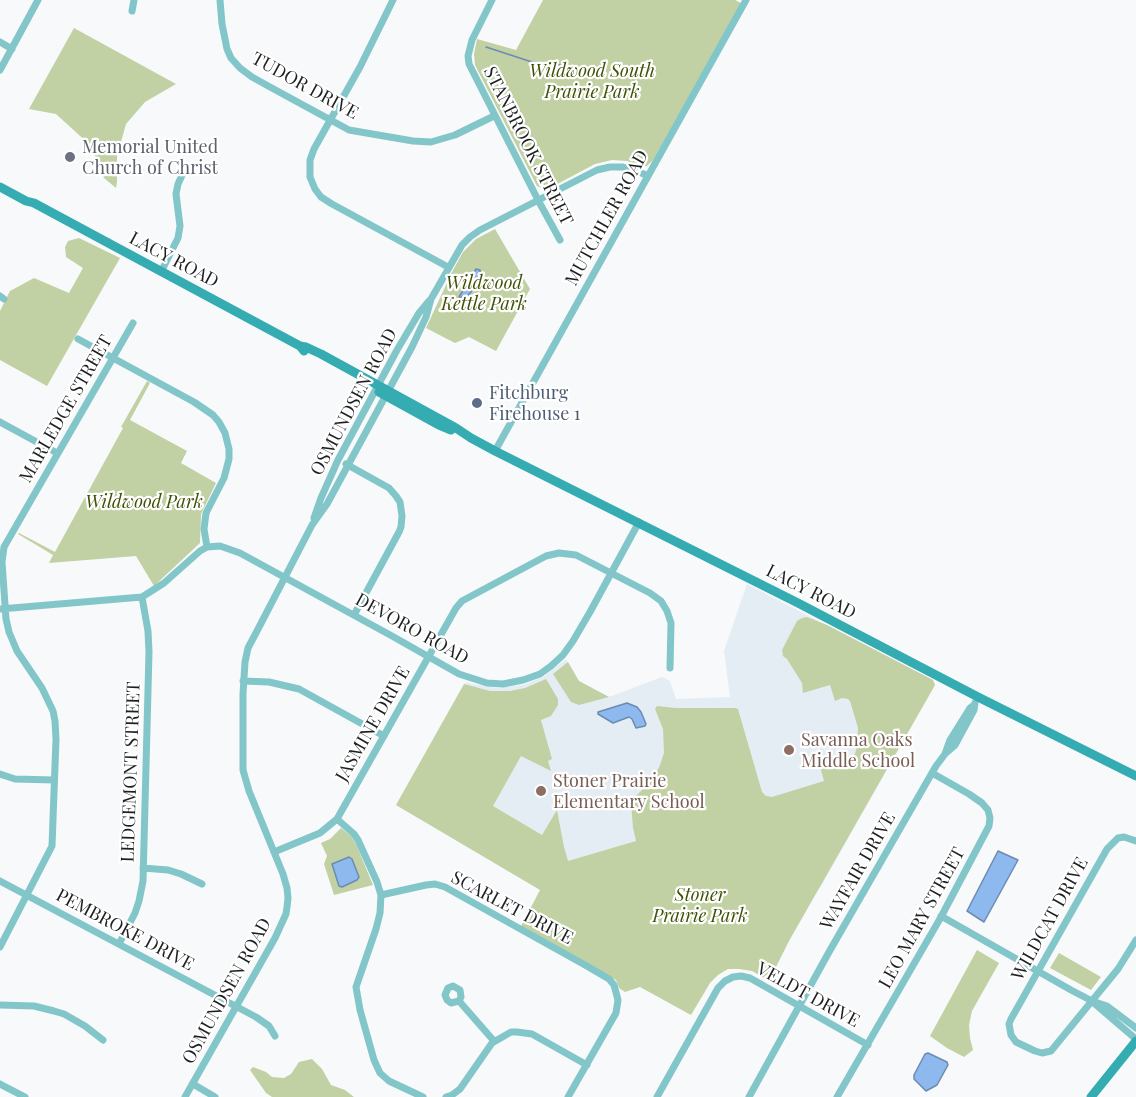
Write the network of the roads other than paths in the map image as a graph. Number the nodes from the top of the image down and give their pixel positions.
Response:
1 (38, 0) edge
2 (134, 0) edge
3 (220, 0) edge
4 (393, 0) edge
5 (492, 0) edge
6 (746, 0) edge
7 (132, 10) dead end
8 (0, 42) edge
9 (12, 49) junction
10 (0, 70) edge
11 (494, 116) junction
12 (330, 120) junction
13 (184, 171) dead end
14 (648, 176) junction
15 (0, 182) edge
16 (0, 187) edge
17 (538, 200) junction
18 (34, 203) junction
19 (560, 240) dead end
20 (448, 267) junction
21 (161, 272) junction
22 (431, 299) junction
23 (133, 323) dead end
24 (78, 339) dead end
25 (402, 342) junction
26 (412, 347) junction
27 (112, 358) junction
28 (382, 390) junction
29 (0, 422) edge
30 (495, 450) junction
31 (57, 453) junction
32 (338, 460) junction
33 (347, 465) junction
34 (639, 522) junction
35 (312, 525) junction
36 (0, 535) edge
37 (8, 539) junction
38 (207, 547) junction
39 (611, 573) junction
40 (285, 577) junction
41 (142, 597) junction
42 (2, 608) edge
43 (354, 615) junction
44 (429, 657) junction
45 (670, 668) dead end
46 (243, 681) junction
47 (976, 701) junction
48 (384, 736) junction
49 (932, 773) junction
50 (0, 774) edge
51 (1136, 776) edge
52 (54, 780) junction
53 (337, 819) junction
54 (1136, 841) edge
55 (274, 852) junction
56 (144, 868) junction
57 (0, 881) edge
58 (202, 884) dead end
59 (26, 895) junction
60 (381, 895) junction
61 (941, 916) junction
62 (1136, 940) edge
63 (119, 944) junction
64 (0, 947) edge
65 (1038, 971) junction
66 (459, 1001) dead end
67 (1092, 1001) junction
68 (0, 1005) edge
69 (800, 1005) junction
70 (236, 1006) junction
71 (1136, 1028) edge
72 (276, 1036) dead end
73 (103, 1040) dead end
74 (1136, 1040) edge
75 (494, 1041) junction
76 (868, 1045) junction
77 (587, 1065) junction
78 (0, 1084) edge
79 (193, 1084) junction
80 (25, 1097) edge
81 (185, 1097) edge
82 (215, 1097) edge
83 (423, 1097) edge
84 (446, 1097) edge
85 (568, 1097) edge
86 (657, 1097) edge
87 (749, 1097) edge
88 (837, 1097) edge
89 (1091, 1097) edge

1 - 9 street
2 - 7 street
3 - 12 street, TUDOR DRIVE
4 - 12 street
5 - 11 street, STANBROOK STREET
6 - 14 street, MUTCHLER ROAD
8 - 9 street
9 - 10 street
11 - 12 street, TUDOR DRIVE
11 - 17 street, STANBROOK STREET
12 - 20 street
13 - 21 street
14 - 17 street, OSMUNDSEN ROAD
14 - 30 street, MUTCHLER ROAD
15 - 18 street, LACY ROAD
16 - 18 street, LACY ROAD
17 - 19 street, STANBROOK STREET
17 - 20 street, OSMUNDSEN ROAD
18 - 21 street, LACY ROAD
20 - 22 street, OSMUNDSEN ROAD
21 - 28 street, LACY ROAD
22 - 25 street, OSMUNDSEN ROAD
22 - 26 street, OSMUNDSEN ROAD
23 - 27 street, MARLEDGE STREET
24 - 27 street
25 - 26 street
25 - 28 street, OSMUNDSEN ROAD
26 - 28 street, OSMUNDSEN ROAD
27 - 31 street, MARLEDGE STREET
27 - 38 street
28 - 30 street, LACY ROAD
28 - 32 street, OSMUNDSEN ROAD
28 - 33 street, OSMUNDSEN ROAD
29 - 31 street
30 - 34 street, LACY ROAD
31 - 37 street, MARLEDGE STREET
32 - 33 street
32 - 35 street, OSMUNDSEN ROAD
33 - 35 street, OSMUNDSEN ROAD
33 - 43 street
34 - 39 street, DEVORO ROAD
34 - 47 street, LACY ROAD
35 - 40 street, OSMUNDSEN ROAD
36 - 37 street
37 - 42 street, MARLEDGE STREET
38 - 40 street, DEVORO ROAD
38 - 41 street
39 - 44 street, JASMINE DRIVE
39 - 44 street, DEVORO ROAD
39 - 45 street, JASMINE DRIVE
40 - 43 street, DEVORO ROAD
40 - 46 street, OSMUNDSEN ROAD
41 - 42 street
41 - 56 street, LEDGEMONT STREET
42 - 52 street, MARLEDGE STREET
43 - 44 street, DEVORO ROAD
44 - 48 street, JASMINE DRIVE
46 - 48 street
46 - 55 street, OSMUNDSEN ROAD
47 - 49 street, WAYFAIR DRIVE
47 - 51 street, LACY ROAD
48 - 53 street, JASMINE DRIVE
49 - 61 street, LEO MARY STREET
49 - 69 street, WAYFAIR DRIVE
50 - 52 street
52 - 59 street, MARLEDGE STREET
53 - 55 street, JASMINE DRIVE
53 - 60 street
54 - 65 street, WILDCAT DRIVE
55 - 70 street, OSMUNDSEN ROAD
56 - 58 street
56 - 63 street, LEDGEMONT STREET
57 - 59 street, PEMBROKE DRIVE
59 - 63 street, PEMBROKE DRIVE
59 - 64 street, MARLEDGE STREET
60 - 77 street, SCARLET DRIVE
60 - 83 street
61 - 65 street
61 - 76 street, LEO MARY STREET
62 - 67 street
63 - 70 street, PEMBROKE DRIVE
65 - 67 street
65 - 67 street, WILDCAT DRIVE
66 - 75 street
67 - 71 street
67 - 74 street
68 - 73 street
69 - 76 street, VELDT DRIVE
69 - 86 street, VELDT DRIVE
69 - 87 street, WAYFAIR DRIVE
70 - 72 street, PEMBROKE DRIVE
70 - 79 street, OSMUNDSEN ROAD
74 - 89 street
75 - 77 street
75 - 84 street
76 - 88 street, LEO MARY STREET
77 - 85 street
78 - 80 street
79 - 81 street, OSMUNDSEN ROAD
79 - 82 street

